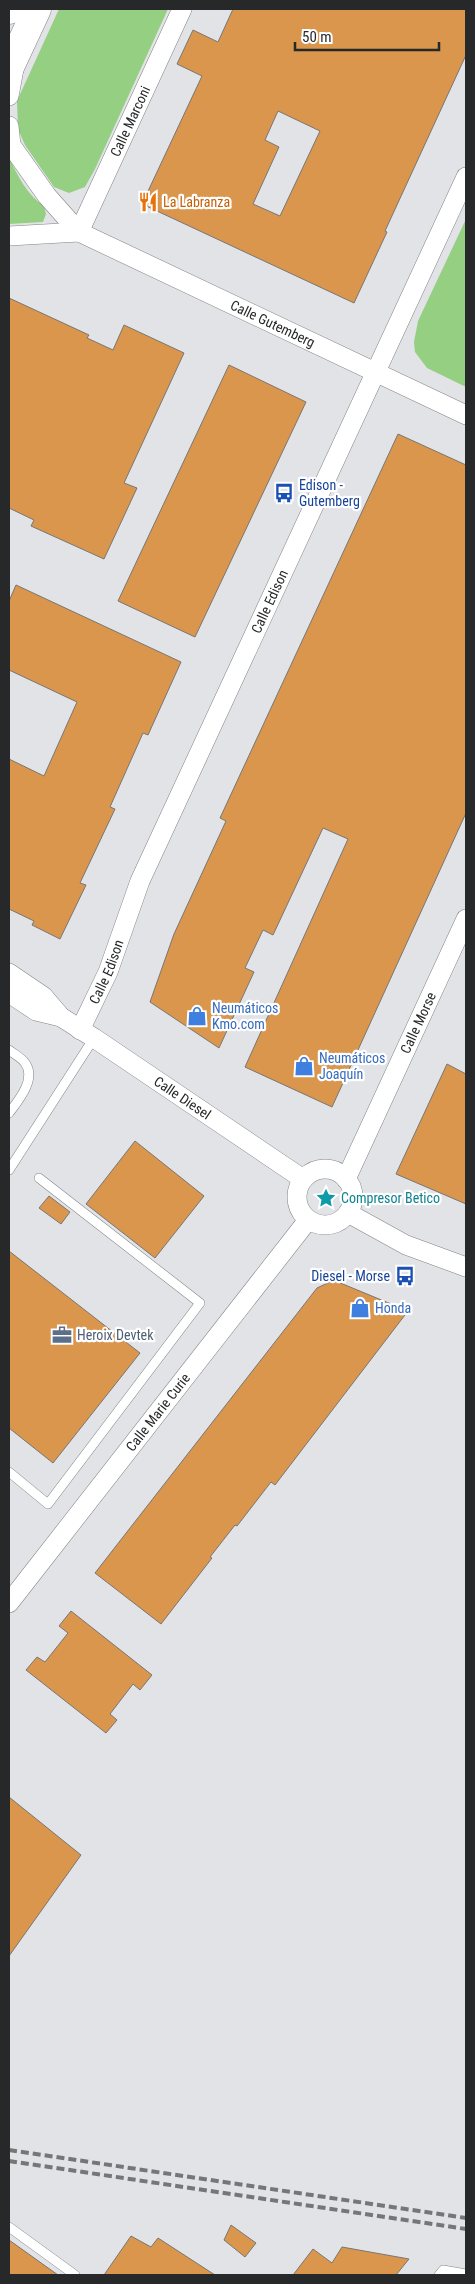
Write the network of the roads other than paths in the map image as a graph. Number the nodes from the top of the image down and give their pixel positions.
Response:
1 (37, 9) edge
2 (182, 9) edge
3 (13, 60) edge
4 (9, 96) edge
5 (9, 126) edge
6 (466, 177) edge
7 (79, 232) junction
8 (9, 236) edge
9 (375, 372) junction
10 (466, 415) edge
11 (466, 919) edge
12 (9, 972) edge
13 (9, 993) edge
14 (61, 1017) junction
15 (87, 1034) junction
16 (9, 1050) edge
17 (9, 1114) edge
18 (9, 1170) edge
19 (38, 1178) dead end
20 (304, 1179) junction
21 (346, 1179) junction
22 (348, 1213) junction
23 (308, 1220) junction
24 (466, 1267) edge
25 (9, 1472) edge
26 (9, 1603) edge
27 (9, 2227) edge
28 (466, 2274) edge
29 (75, 2275) edge
30 (439, 2275) edge

1 - 3 highway
2 - 7 street, Calle Marconi
3 - 4 street
5 - 7 street
6 - 9 street, Calle Edison
7 - 8 street
7 - 9 street, Calle Gutemberg
9 - 10 street, Calle Gutemberg
9 - 15 street, Calle Edison
11 - 21 street, Calle Morse
12 - 14 street, Calle Diesel
13 - 14 street, Calle Diesel
14 - 15 street, Calle Diesel
15 - 18 lane
15 - 20 street, Calle Diesel
16 - 17 lane
19 - 25 lane
20 - 21 street
20 - 23 street
21 - 22 street
22 - 23 street
22 - 24 street
23 - 26 street, Calle Marie Curie
27 - 29 lane
28 - 30 lane

